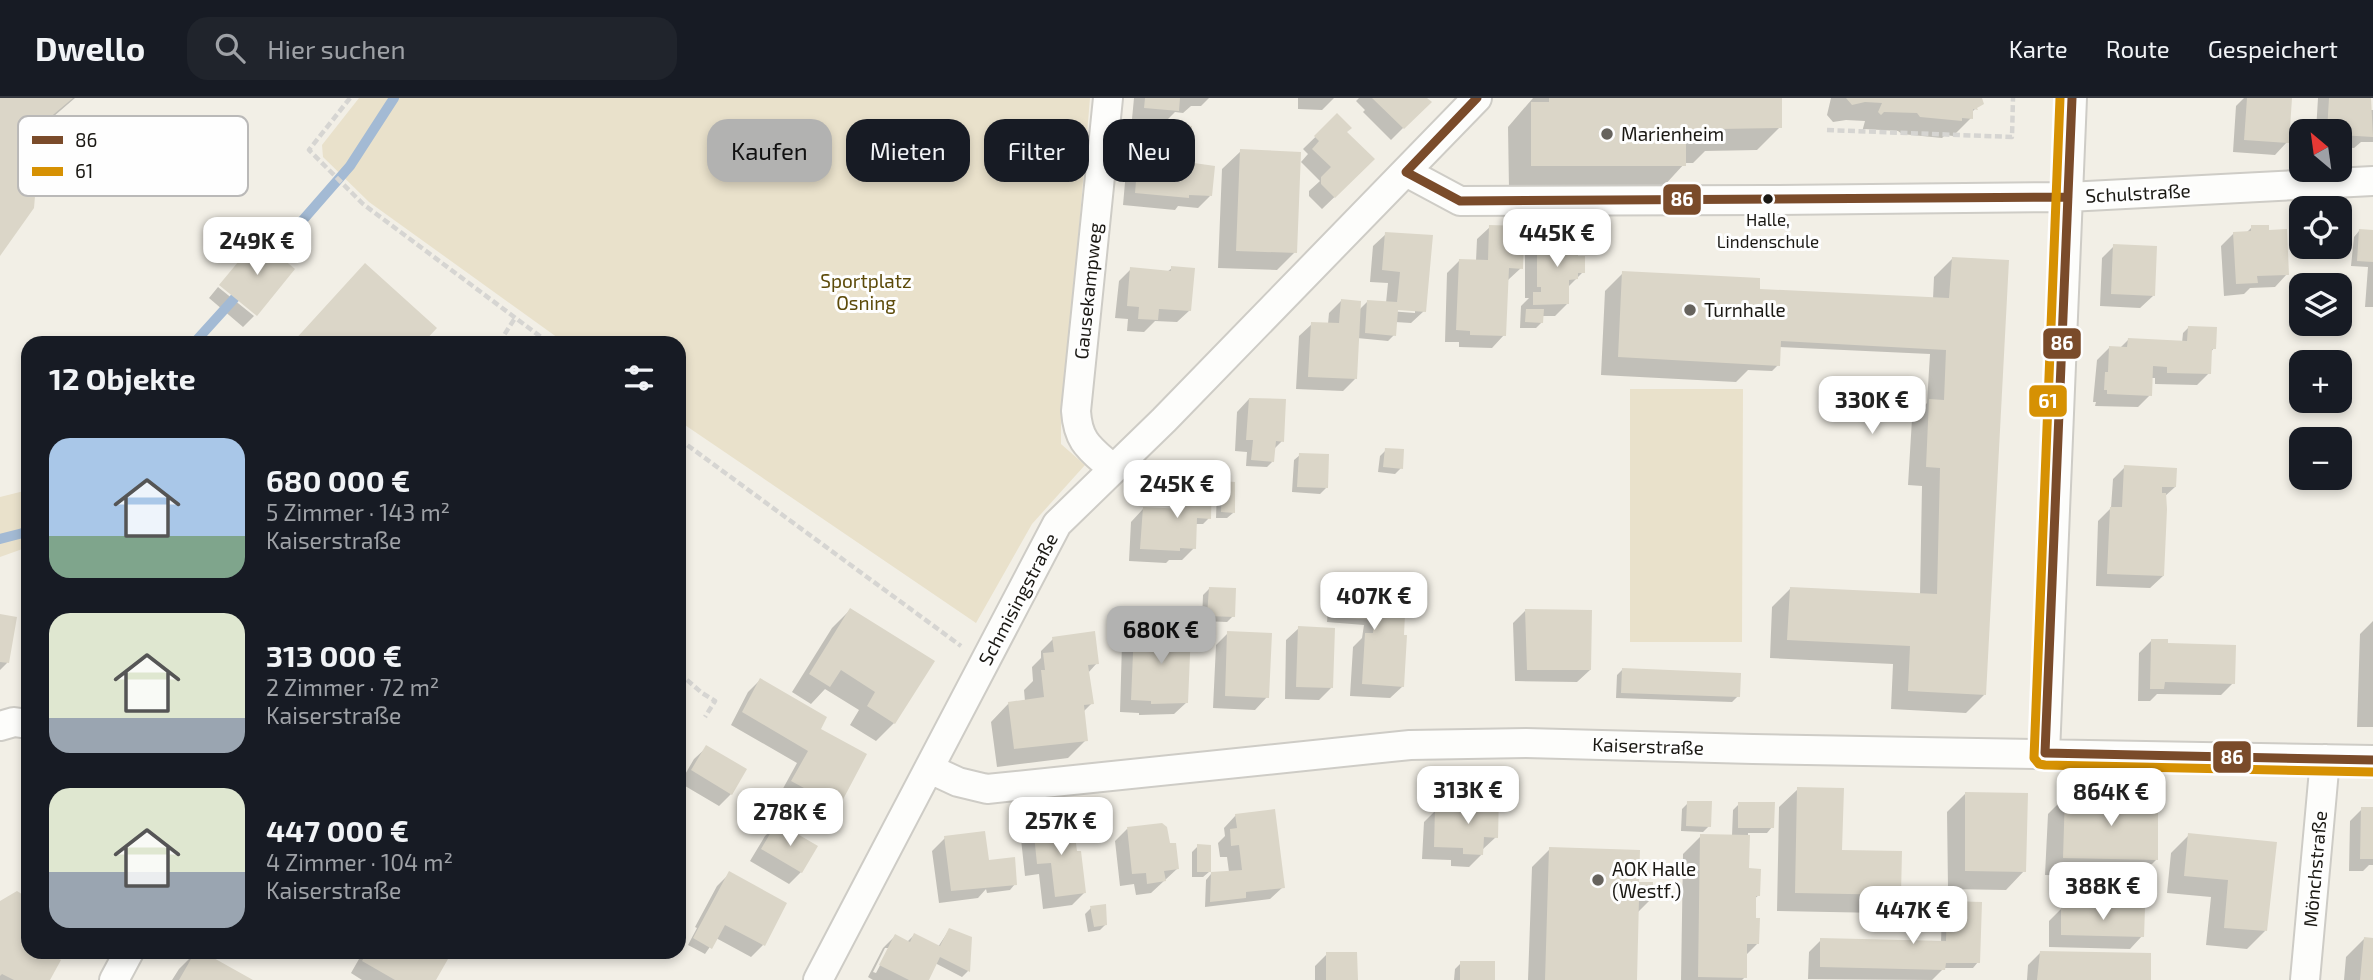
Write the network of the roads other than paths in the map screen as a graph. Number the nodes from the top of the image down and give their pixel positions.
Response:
1 (1108, 98) edge
2 (1477, 98) edge
3 (2072, 98) edge
4 (1406, 172) junction
5 (2373, 181) edge
6 (2068, 197) junction
7 (1113, 469) junction
8 (21, 722) edge
9 (0, 726) edge
10 (2045, 754) junction
11 (2325, 759) junction
12 (2373, 760) edge
13 (930, 769) junction
14 (125, 959) edge
15 (114, 980) edge
16 (818, 980) edge
17 (2305, 980) edge

1 - 7 street, Gausekampweg
2 - 4 street, Schmisingstraße
3 - 6 street
4 - 6 street, Schulstraße
4 - 7 street, Schmisingstraße
5 - 6 street, Schulstraße
6 - 10 street
7 - 13 street, Schmisingstraße
8 - 9 street
10 - 11 street, Kaiserstraße
10 - 13 street, Kaiserstraße
11 - 12 street, Kaiserstraße
11 - 17 street, Mönchstraße
13 - 16 street, Schmisingstraße
14 - 15 street

